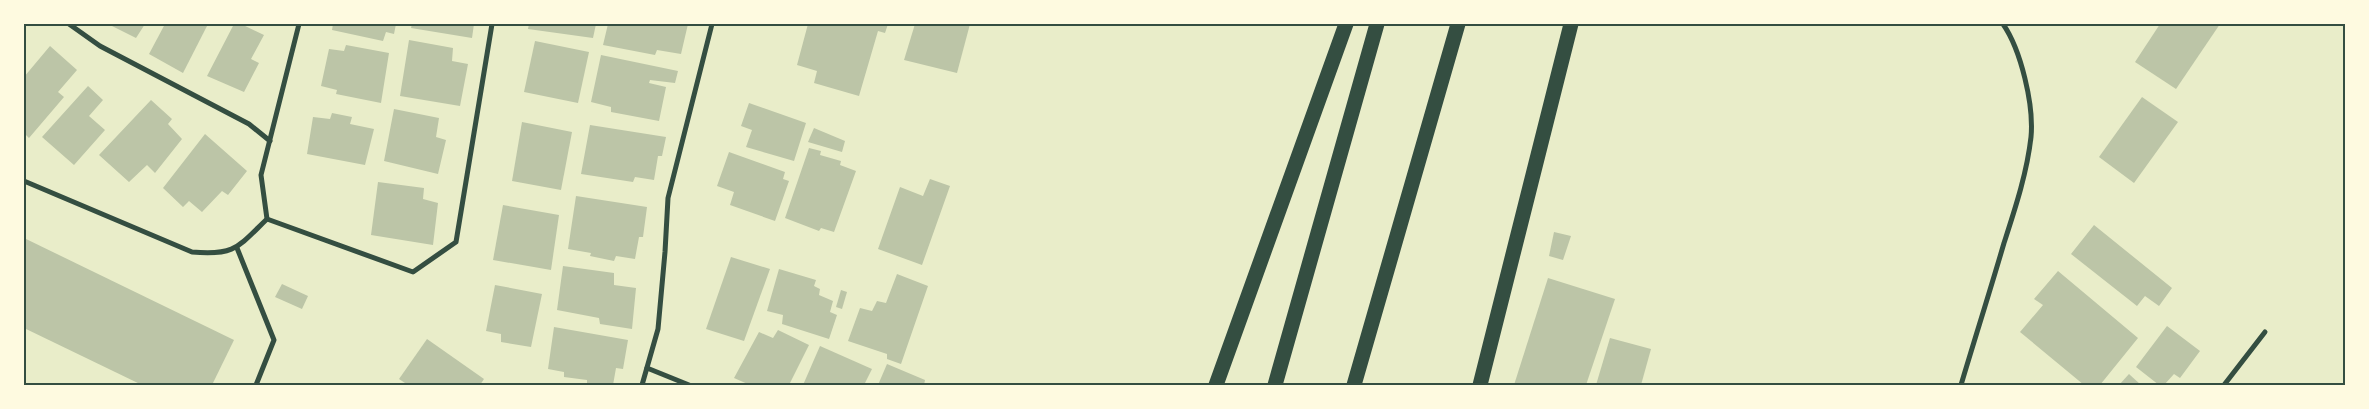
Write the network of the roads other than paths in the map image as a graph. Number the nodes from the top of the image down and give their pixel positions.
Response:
1 (69, 24) edge
2 (299, 24) edge
3 (492, 24) edge
4 (712, 24) edge
5 (1346, 24) edge
6 (1377, 24) edge
7 (1458, 24) edge
8 (1571, 24) edge
9 (2003, 24) edge
10 (270, 141) junction
11 (24, 181) edge
12 (267, 219) junction
13 (237, 248) junction
14 (2265, 332) dead end
15 (647, 368) junction
16 (256, 385) edge
17 (642, 385) edge
18 (689, 385) edge
19 (1216, 385) edge
20 (1276, 385) edge
21 (1354, 385) edge
22 (1480, 385) edge
23 (1961, 385) edge
24 (2224, 385) edge

1 - 10 street
2 - 10 street
3 - 12 street
4 - 15 street
5 - 19 highway
6 - 20 highway
7 - 21 highway
8 - 22 highway
9 - 23 street
10 - 12 street
11 - 13 street
12 - 13 street
13 - 16 street
14 - 24 street
15 - 17 street
15 - 18 street

